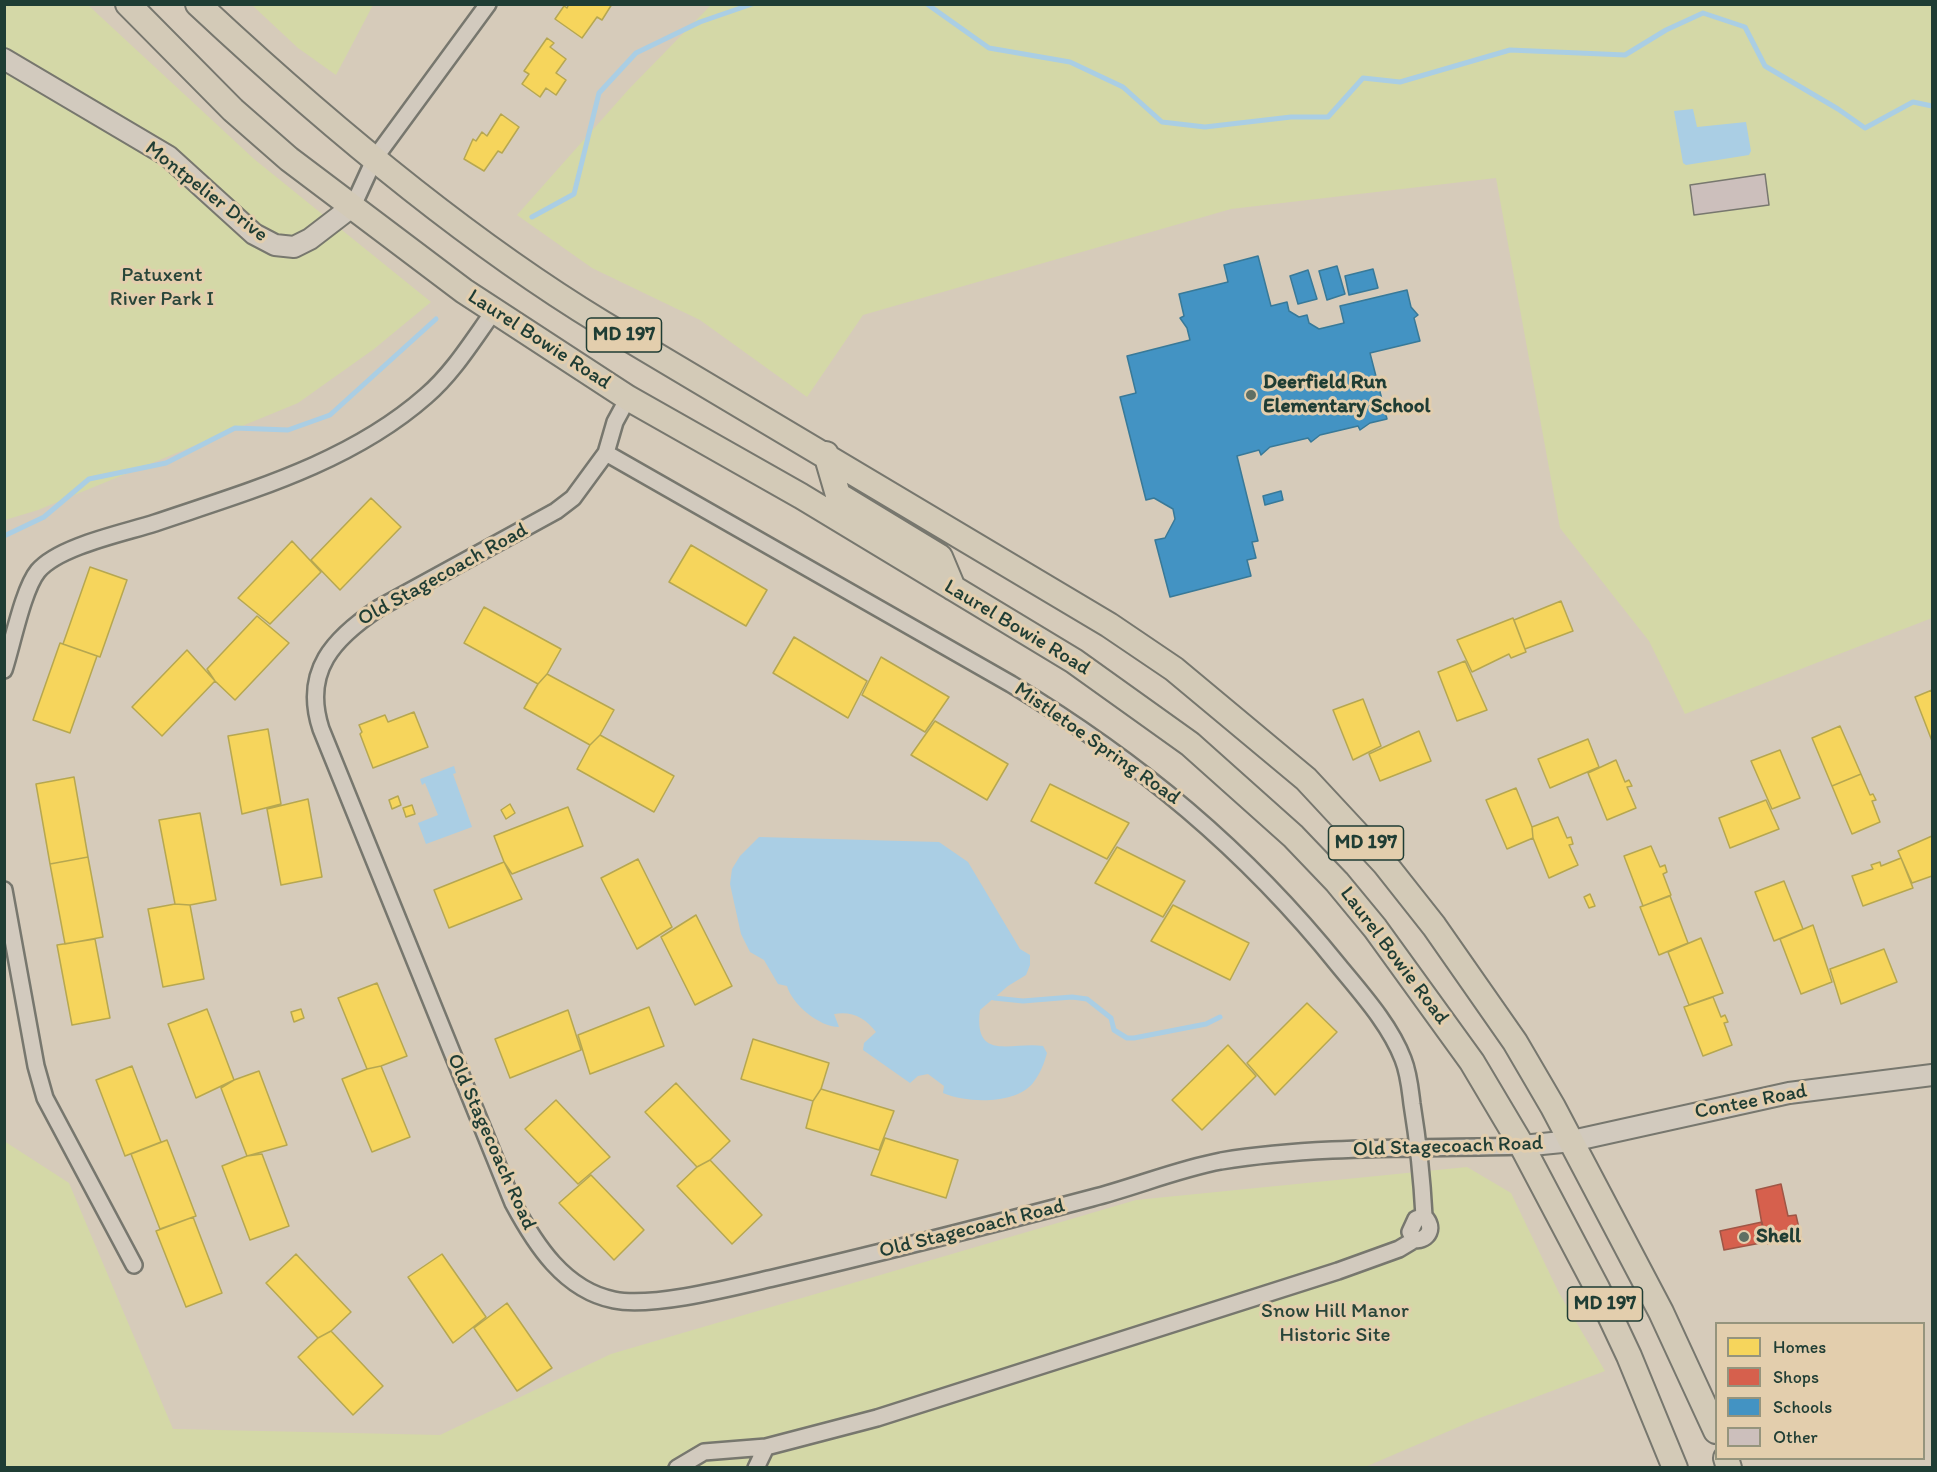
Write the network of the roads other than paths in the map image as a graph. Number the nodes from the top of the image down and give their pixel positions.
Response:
1 (128, 4) edge
2 (198, 4) edge
3 (488, 4) edge
4 (4, 59) edge
5 (375, 158) junction
6 (353, 206) junction
7 (494, 311) junction
8 (628, 398) junction
9 (606, 453) junction
10 (826, 454) junction
11 (953, 588) junction
12 (4, 670) edge
13 (4, 890) edge
14 (1932, 1075) edge
15 (1572, 1141) junction
16 (1522, 1146) junction
17 (1420, 1149) junction
18 (134, 1265) dead end
19 (1715, 1429) edge
20 (766, 1447) junction
21 (677, 1467) edge
22 (756, 1467) edge
23 (1676, 1467) edge

1 - 6 main road, Laurel Bowie Road / MD 197
2 - 5 main road, MD 197
3 - 5 street, Montpelier Drive
4 - 6 street, Montpelier Drive
5 - 6 street, Montpelier Drive
5 - 10 main road, MD 197
6 - 7 main road, Laurel Bowie Road / MD 197
7 - 8 main road, Laurel Bowie Road / MD 197
7 - 12 street
8 - 9 street, Old Stagecoach Road
8 - 11 main road, Laurel Bowie Road / MD 197
9 - 17 street, Mistletoe Spring Road
9 - 17 street, Old Stagecoach Road
10 - 11 main road
10 - 15 main road, MD 197
11 - 16 main road, Laurel Bowie Road / MD 197
13 - 18 street
14 - 15 street, Contee Road
15 - 16 street, Old Stagecoach Road
15 - 19 main road, MD 197
16 - 17 street, Old Stagecoach Road
16 - 23 main road, Laurel Bowie Road / MD 197
17 - 20 street, Mistletoe Spring Road
20 - 21 street
20 - 22 street

